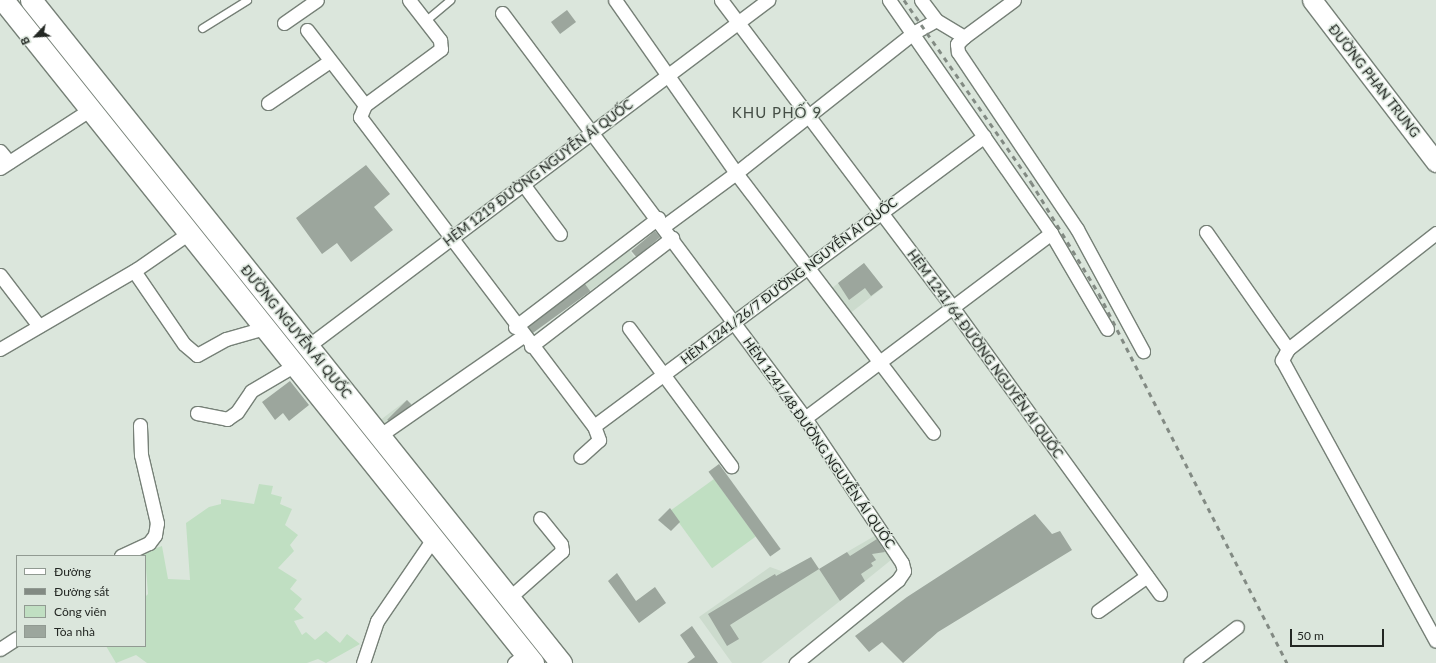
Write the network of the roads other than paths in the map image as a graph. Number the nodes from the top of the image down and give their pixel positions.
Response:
1 (3, 0) edge
2 (247, 0) edge
3 (317, 0) edge
4 (409, 0) edge
5 (450, 0) edge
6 (615, 0) edge
7 (721, 0) edge
8 (768, 0) edge
9 (890, 0) edge
10 (921, 0) edge
11 (1014, 0) edge
12 (1312, 0) edge
13 (35, 1) edge
14 (502, 13) dead end
15 (936, 20) junction
16 (425, 21) junction
17 (284, 23) dead end
18 (738, 24) junction
19 (202, 28) dead end
20 (307, 30) dead end
21 (913, 33) junction
22 (964, 37) junction
23 (330, 61) junction
24 (666, 77) junction
25 (268, 103) dead end
26 (365, 105) junction
27 (91, 109) junction
28 (807, 116) junction
29 (594, 131) junction
30 (984, 136) junction
31 (0, 151) edge
32 (1436, 162) edge
33 (5, 165) edge
34 (736, 173) junction
35 (523, 184) junction
36 (881, 212) junction
37 (661, 222) junction
38 (1206, 232) dead end
39 (189, 233) junction
40 (1051, 233) junction
41 (560, 234) dead end
42 (1436, 234) edge
43 (452, 237) junction
44 (672, 238) junction
45 (806, 268) junction
46 (134, 271) junction
47 (0, 275) edge
48 (953, 308) junction
49 (736, 323) junction
50 (39, 326) junction
51 (265, 328) junction
52 (630, 328) dead end
53 (1107, 329) dead end
54 (523, 336) junction
55 (308, 346) junction
56 (0, 349) edge
57 (1288, 349) junction
58 (1143, 351) dead end
59 (881, 362) junction
60 (295, 365) junction
61 (663, 374) junction
62 (197, 413) dead end
63 (805, 418) junction
64 (140, 425) dead end
65 (594, 426) junction
66 (933, 433) dead end
67 (379, 436) junction
68 (580, 457) dead end
69 (731, 466) dead end
70 (540, 518) dead end
71 (433, 539) junction
72 (123, 555) edge
73 (1147, 576) junction
74 (1160, 594) dead end
75 (509, 598) junction
76 (1098, 612) dead end
77 (1237, 627) dead end
78 (16, 639) edge
79 (1436, 641) edge
80 (0, 648) edge
81 (524, 660) edge
82 (363, 663) edge
83 (561, 663) edge
84 (796, 663) edge
85 (1190, 663) edge

1 - 27 main road, ĐƯỜNG NGUYỄN ÁI QUỐC
2 - 19 lane
3 - 17 street
4 - 16 street
5 - 16 lane
6 - 24 street
7 - 18 street, HẺM 1241/64 ĐƯỜNG NGUYỄN ÁI QUỐC
8 - 18 street, HẺM 1219 ĐƯỜNG NGUYỄN ÁI QUỐC
9 - 21 street
10 - 15 street
11 - 22 street
12 - 32 main road, ĐƯỜNG PHAN TRUNG
13 - 55 main road, ĐƯỜNG NGUYỄN ÁI QUỐC
14 - 29 street, HẺM 1241/48 ĐƯỜNG NGUYỄN ÁI QUỐC
15 - 21 street
15 - 22 street
16 - 26 street
18 - 24 street, HẺM 1219 ĐƯỜNG NGUYỄN ÁI QUỐC
18 - 28 street, HẺM 1241/64 ĐƯỜNG NGUYỄN ÁI QUỐC
20 - 23 street
21 - 28 street
21 - 30 street
22 - 58 street
23 - 25 street
23 - 26 street
24 - 29 street, HẺM 1219 ĐƯỜNG NGUYỄN ÁI QUỐC
24 - 34 street
26 - 43 street
27 - 33 street
27 - 39 main road, ĐƯỜNG NGUYỄN ÁI QUỐC
28 - 34 street
28 - 36 street, HẺM 1241/64 ĐƯỜNG NGUYỄN ÁI QUỐC
29 - 35 street, HẺM 1219 ĐƯỜNG NGUYỄN ÁI QUỐC
29 - 37 street, HẺM 1241/48 ĐƯỜNG NGUYỄN ÁI QUỐC
30 - 36 street, HẺM 1241/26/7 ĐƯỜNG NGUYỄN ÁI QUỐC
30 - 40 street
31 - 33 street
34 - 37 street
34 - 45 street
35 - 41 street
35 - 43 street, HẺM 1219 ĐƯỜNG NGUYỄN ÁI QUỐC
36 - 45 street, HẺM 1241/26/7 ĐƯỜNG NGUYỄN ÁI QUỐC
36 - 48 street, HẺM 1241/64 ĐƯỜNG NGUYỄN ÁI QUỐC
37 - 44 street, HẺM 1241/48 ĐƯỜNG NGUYỄN ÁI QUỐC
37 - 54 street
38 - 57 street
39 - 46 street
39 - 51 main road, ĐƯỜNG NGUYỄN ÁI QUỐC
40 - 48 street
40 - 53 street
42 - 57 street
43 - 54 street
43 - 55 street, HẺM 1219 ĐƯỜNG NGUYỄN ÁI QUỐC
44 - 49 street, HẺM 1241/48 ĐƯỜNG NGUYỄN ÁI QUỐC
44 - 54 street
45 - 49 street, HẺM 1241/26/7 ĐƯỜNG NGUYỄN ÁI QUỐC
45 - 59 street
46 - 50 street
46 - 51 street
47 - 50 street
48 - 59 street
48 - 73 street, HẺM 1241/64 ĐƯỜNG NGUYỄN ÁI QUỐC
49 - 61 street, HẺM 1241/26/7 ĐƯỜNG NGUYỄN ÁI QUỐC
49 - 63 street, HẺM 1241/48 ĐƯỜNG NGUYỄN ÁI QUỐC
50 - 56 street
51 - 60 main road, ĐƯỜNG NGUYỄN ÁI QUỐC
52 - 61 street
54 - 65 street
54 - 67 street
55 - 67 main road, ĐƯỜNG NGUYỄN ÁI QUỐC
57 - 79 street
59 - 63 street
59 - 66 street
60 - 62 street
60 - 71 main road, ĐƯỜNG NGUYỄN ÁI QUỐC
61 - 65 street, HẺM 1241/26/7 ĐƯỜNG NGUYỄN ÁI QUỐC
61 - 69 street
63 - 84 street, HẺM 1241/48 ĐƯỜNG NGUYỄN ÁI QUỐC
64 - 72 street
65 - 68 street
67 - 75 main road, ĐƯỜNG NGUYỄN ÁI QUỐC
70 - 75 street
71 - 81 main road, ĐƯỜNG NGUYỄN ÁI QUỐC
71 - 82 street
73 - 74 street, HẺM 1241/64 ĐƯỜNG NGUYỄN ÁI QUỐC
73 - 76 street
75 - 83 main road, ĐƯỜNG NGUYỄN ÁI QUỐC
77 - 85 street
78 - 80 street

